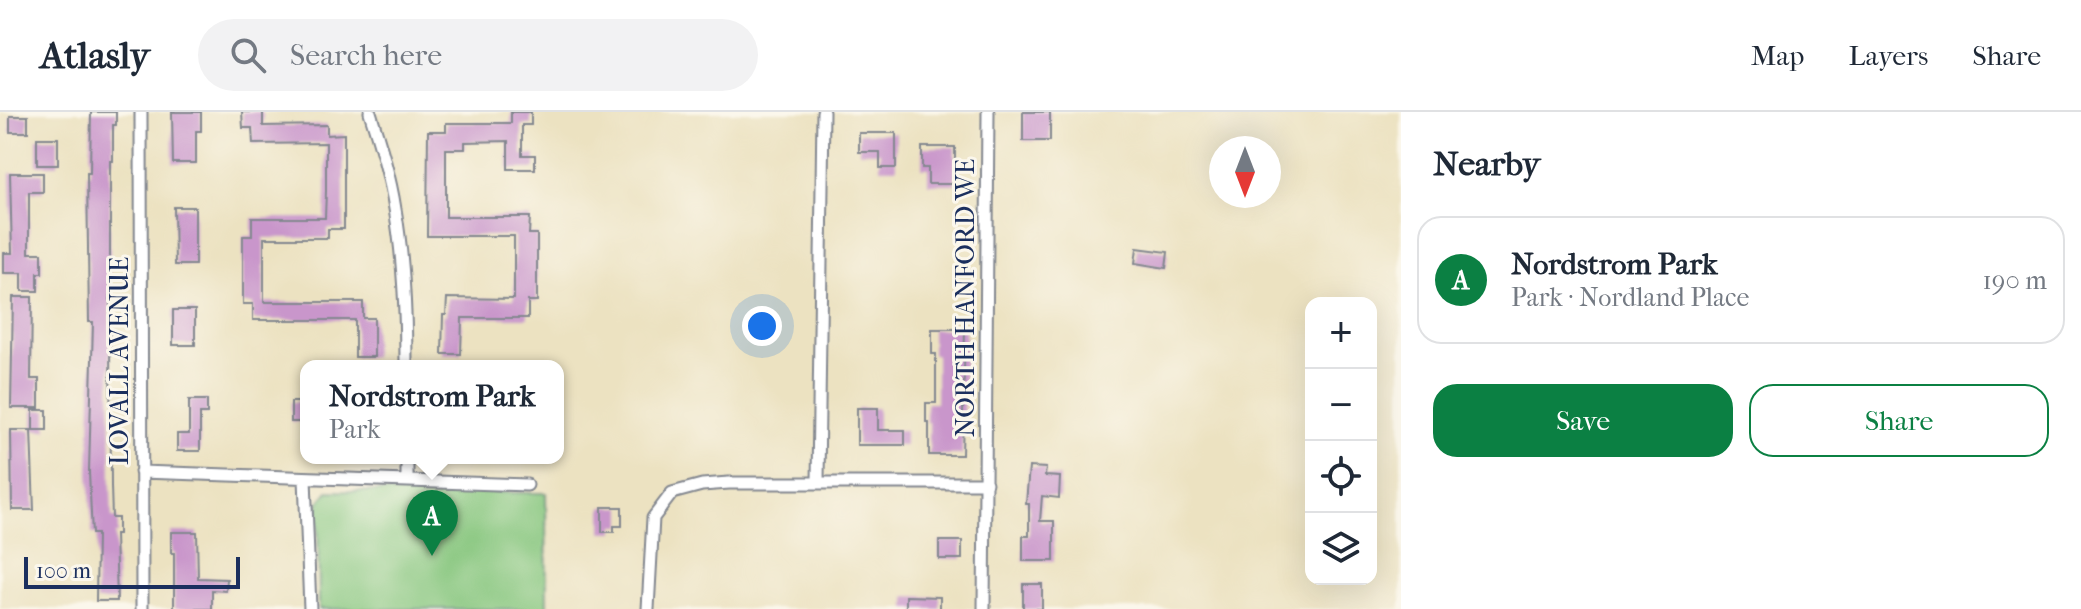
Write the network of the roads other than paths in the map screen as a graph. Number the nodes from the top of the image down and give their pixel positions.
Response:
1 (141, 112) edge
2 (370, 112) edge
3 (823, 112) edge
4 (988, 112) edge
5 (406, 360) edge
6 (407, 464) edge
7 (141, 472) junction
8 (305, 478) junction
9 (407, 480) junction
10 (818, 482) junction
11 (986, 483) junction
12 (527, 485) dead end
13 (142, 609) edge
14 (310, 609) edge
15 (648, 609) edge
16 (984, 609) edge

1 - 7 street, LOVALL AVENUE
2 - 5 street
3 - 10 street
4 - 11 street, NORTH HANFORD WE
6 - 9 street
7 - 8 street
7 - 13 street, LOVALL AVENUE
8 - 9 street
8 - 14 street
9 - 12 street
10 - 11 street
10 - 15 street
11 - 16 street, NORTH HANFORD WE

